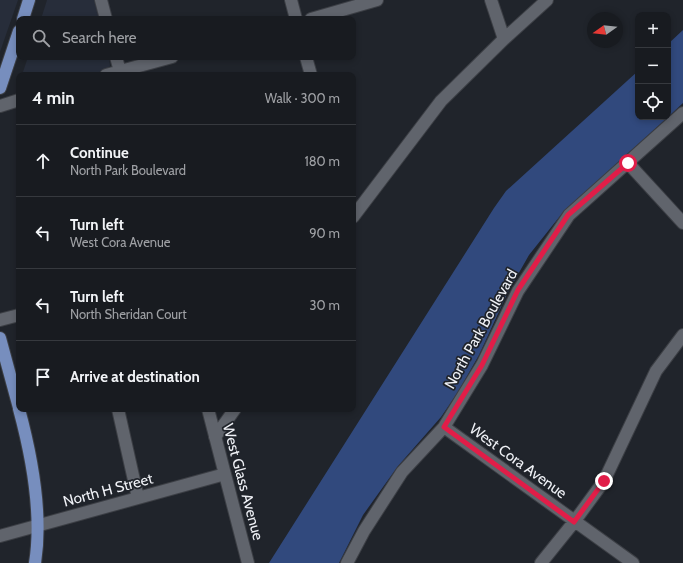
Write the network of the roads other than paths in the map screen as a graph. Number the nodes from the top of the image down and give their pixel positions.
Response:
1 (29, 0) edge
2 (101, 0) edge
3 (291, 0) edge
4 (377, 0) edge
5 (491, 0) edge
6 (547, 0) edge
7 (24, 16) edge
8 (105, 16) edge
9 (295, 16) edge
10 (321, 16) edge
11 (504, 39) junction
12 (16, 40) edge
13 (117, 60) edge
14 (162, 60) edge
15 (307, 60) edge
16 (121, 72) edge
17 (124, 72) edge
18 (310, 72) edge
19 (0, 88) edge
20 (16, 101) edge
21 (0, 106) edge
22 (683, 113) edge
23 (628, 163) junction
24 (356, 212) edge
25 (683, 223) edge
26 (16, 316) edge
27 (0, 320) edge
28 (683, 335) edge
29 (0, 338) edge
30 (16, 397) edge
31 (20, 412) edge
32 (119, 412) edge
33 (209, 412) edge
34 (233, 412) edge
35 (444, 427) junction
36 (215, 437) junction
37 (225, 474) junction
38 (138, 498) junction
39 (574, 522) junction
40 (38, 525) junction
41 (0, 536) edge
42 (36, 563) edge
43 (248, 563) edge
44 (347, 563) edge
45 (541, 563) edge
46 (633, 563) edge

1 - 7 main road
2 - 8 street
3 - 9 street
4 - 10 street
5 - 11 street
6 - 11 street
11 - 24 street
12 - 19 main road
13 - 16 street
14 - 17 street
15 - 18 street
20 - 21 street
22 - 23 street, North Park Boulevard
23 - 25 street
23 - 35 street, North Park Boulevard
26 - 27 street
28 - 39 street
29 - 30 main road
31 - 40 main road
32 - 38 street
33 - 36 street, West Glass Avenue
34 - 36 street
35 - 39 street, West Cora Avenue
35 - 44 street, North Park Boulevard
36 - 37 street, West Glass Avenue
37 - 38 street, North H Street
37 - 43 street, West Glass Avenue
38 - 40 street, North H Street
39 - 45 street
39 - 46 street, West Cora Avenue
40 - 41 street, North H Street
40 - 42 main road

